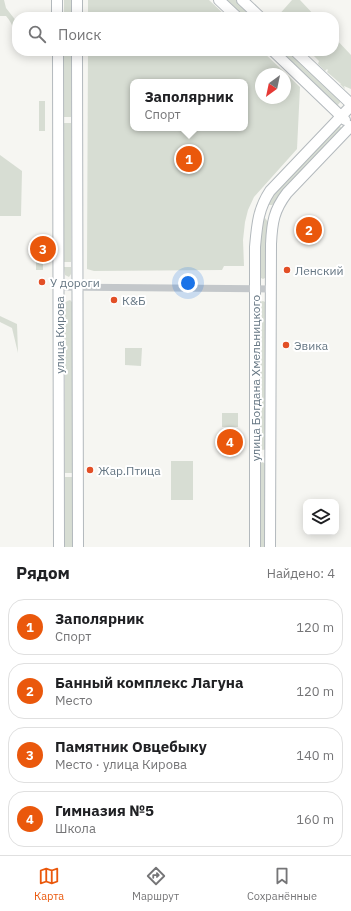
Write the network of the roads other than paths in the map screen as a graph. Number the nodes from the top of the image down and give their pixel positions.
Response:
1 (57, 0) edge
2 (77, 0) edge
3 (219, 0) edge
4 (242, 0) edge
5 (57, 12) edge
6 (77, 12) edge
7 (232, 12) edge
8 (255, 12) edge
9 (58, 56) edge
10 (77, 56) edge
11 (278, 56) edge
12 (300, 56) edge
13 (351, 105) edge
14 (341, 116) junction
15 (351, 126) edge
16 (260, 209) junction
17 (274, 214) junction
18 (59, 287) junction
19 (78, 287) junction
20 (255, 289) junction
21 (271, 289) junction
22 (59, 547) edge
23 (78, 547) edge
24 (255, 547) edge
25 (270, 547) edge

1 - 5 street
2 - 6 street
3 - 7 street
4 - 8 street
9 - 18 street, улица Кирова
10 - 19 street, улица Кирова
11 - 14 street
12 - 13 street
13 - 14 street, улица Богдана Хмельницкого
14 - 15 street
14 - 16 street, улица Богдана Хмельницкого
15 - 17 street, улица Богдана Хмельницкого
16 - 17 street
16 - 20 street, улица Богдана Хмельницкого
17 - 21 street, улица Богдана Хмельницкого
18 - 19 street
18 - 22 street, улица Кирова
19 - 20 street
19 - 23 street, улица Кирова
20 - 21 street
20 - 24 street, улица Богдана Хмельницкого
21 - 25 street, улица Богдана Хмельницкого

